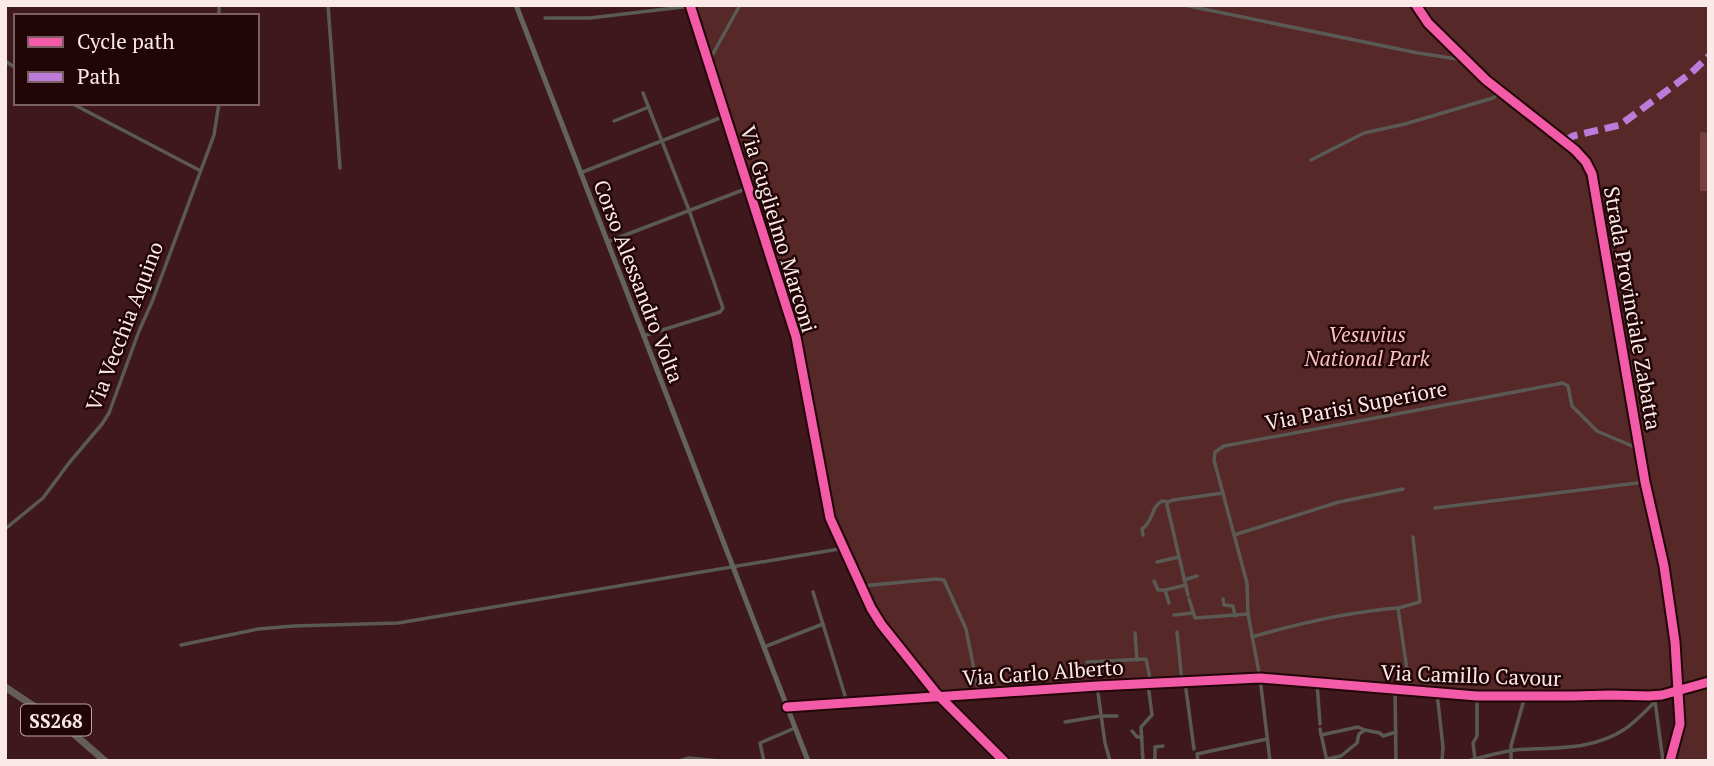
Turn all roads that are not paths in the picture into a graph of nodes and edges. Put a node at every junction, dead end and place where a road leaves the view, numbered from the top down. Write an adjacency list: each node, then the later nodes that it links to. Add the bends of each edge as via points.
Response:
1 (328, 5): 19 (street)
2 (516, 5): 21 (main road, Corso Alessandro Volta)
3 (740, 5): 9 (street)
4 (1184, 5): 8 (street, via 1418,53)
5 (1416, 5): 8 (street, Strada Provinciale Zabatta)
6 (691, 6): 7 (street, via 590,18); 9 (street, Via Guglielmo Marconi)
7 (545, 18)
8 (1462, 57): 10 (street, Strada Provinciale Zabatta)
9 (709, 61): 15 (street, Via Guglielmo Marconi)
10 (1502, 91): 18 (street, via 1493,98 1364,133); 26 (street, Strada Provinciale Zabatta, via 1575,150 1591,170)
11 (643, 93): 14 (street)
12 (75, 105): 20 (street)
13 (219, 105): 20 (street, Via Vecchia Aquino, via 214,135)
14 (649, 107): 16 (street); 17 (street)
15 (725, 117): 17 (street); 22 (street, Via Guglielmo Marconi)
16 (614, 121)
17 (662, 141): 21 (street); 23 (street)
18 (1311, 160)
19 (340, 168)
20 (200, 171): 32 (street, Via Vecchia Aquino, via 109,413 43,498)
21 (580, 173): 24 (main road, Corso Alessandro Volta)
22 (748, 188): 23 (street); 36 (street, Via Guglielmo Marconi, via 796,337 830,519)
23 (688, 211): 24 (street); 25 (street, via 723,308)
24 (607, 242): 25 (main road, Corso Alessandro Volta)
25 (643, 336): 39 (main road, Corso Alessandro Volta)
26 (1639, 449): 27 (street, Strada Provinciale Zabatta); 29 (street, Via Parisi Superiore, via 1597,431 1572,406 1568,386 1563,383 1224,446 1215,452 1214,460)
27 (1645, 482): 31 (street); 68 (street, Strada Provinciale Zabatta, via 1666,578)
28 (1403, 488): 34 (street, via 1339,502)
29 (1223, 493): 30 (street); 34 (street, Via Parisi Superiore)
30 (1168, 502): 33 (street, via 1156,506 1142,528); 37 (street)
31 (1435, 508)
32 (5, 529)
33 (1143, 535)
34 (1234, 535): 50 (street, Via Parisi Superiore, via 1247,583)
35 (1413, 537): 48 (street, via 1420,602)
36 (845, 548): 39 (street); 43 (street, Via Guglielmo Marconi)
37 (1179, 557): 38 (street); 42 (street)
38 (1157, 562)
39 (733, 568): 57 (street, via 398,623 258,629); 58 (main road, Corso Alessandro Volta)
40 (1197, 576): 42 (street)
41 (1154, 581): 44 (street, via 1158,590)
42 (1185, 582): 44 (street); 49 (street)
43 (861, 586): 72 (street, via 944,580 966,629); 74 (street, Via Guglielmo Marconi, via 881,624)
44 (1165, 590): 47 (street)
45 (813, 592): 53 (street)
46 (1223, 599): 52 (street, via 1224,605 1235,605)
47 (1169, 603)
48 (1398, 608): 56 (street); 70 (street, Via Camillo Cavour)
49 (1193, 613): 51 (street); 52 (street, via 1195,618)
50 (1248, 614): 52 (street); 56 (street, Via Parisi Superiore)
51 (1174, 615)
52 (1235, 615)
53 (823, 624): 58 (street); 78 (street)
54 (1177, 632): 63 (street)
55 (1135, 633): 59 (street, Via Carlo Alberto)
56 (1252, 636): 61 (street, Via Parisi Superiore)
57 (181, 645)
58 (764, 647): 79 (main road, Corso Alessandro Volta)
59 (1137, 660): 60 (street, Via Carlo Alberto); 64 (street, Via Carlo Alberto, via 1146,659)
60 (1087, 662)
61 (1261, 678): 63 (street, Via Carlo Alberto); 65 (street, Via Camillo Cavour); 89 (street, Via Parisi Superiore)
62 (1709, 681): 68 (street)
63 (1184, 682): 64 (street, Via Carlo Alberto); 91 (street)
64 (1149, 683): 66 (street, Via Carlo Alberto); 88 (street, via 1152,716 1142,725)
65 (1317, 683): 69 (street, Via Camillo Cavour); 84 (street)
66 (1097, 686): 72 (street, Via Carlo Alberto); 80 (street)
67 (5, 687): 96 (highway, SS268, via 67,728)
68 (1679, 689): 73 (street, Via Camillo Cavour); 113 (street, Strada Provinciale Zabatta, via 1680,724)
69 (1395, 690): 70 (street, Via Camillo Cavour); 87 (street)
70 (1408, 690): 71 (street, Via Camillo Cavour)
71 (1437, 692): 75 (street, Via Camillo Cavour); 109 (street)
72 (979, 694): 74 (street, Via Carlo Alberto)
73 (1662, 695): 76 (street, Via Camillo Cavour); 77 (street)
74 (940, 696): 78 (street, Via Carlo Alberto); 102 (street, Via Guglielmo Marconi)
75 (1477, 696): 76 (street, Via Camillo Cavour); 95 (street)
76 (1525, 696): 92 (street)
77 (1655, 701): 92 (street, via 1625,729 1591,744); 112 (street)
78 (847, 702): 79 (street, Via Carlo Alberto)
79 (787, 707): 83 (main road, Corso Alessandro Volta)
80 (1101, 716): 81 (street); 82 (street); 103 (street)
81 (1117, 716)
82 (1065, 722)
83 (795, 728): 100 (street, via 760,743); 101 (main road, Corso Alessandro Volta)
84 (1321, 729): 85 (street); 97 (street)
85 (1365, 730): 87 (street, via 1383,736); 97 (street, via 1341,756)
86 (1132, 731): 88 (street)
87 (1395, 732): 108 (street)
88 (1142, 737): 93 (street)
89 (1267, 738): 106 (street, via 1197,754); 107 (street, Via Parisi Superiore)
90 (1163, 746): 105 (street, via 1155,747)
91 (1194, 749)
92 (1512, 750): 95 (street); 111 (street)
93 (1142, 752): 94 (street); 104 (street)
94 (1137, 754)
95 (1475, 759): 110 (street)
96 (104, 760)
97 (1327, 760)
98 (679, 761): 99 (street)
99 (720, 761)
100 (764, 761)
101 (808, 761)
102 (1003, 761)
103 (1110, 761)
104 (1143, 761)
105 (1155, 761)
106 (1198, 761)
107 (1270, 761)
108 (1396, 761)
109 (1442, 761)
110 (1468, 761)
111 (1511, 761)
112 (1663, 761)
113 (1670, 761)

